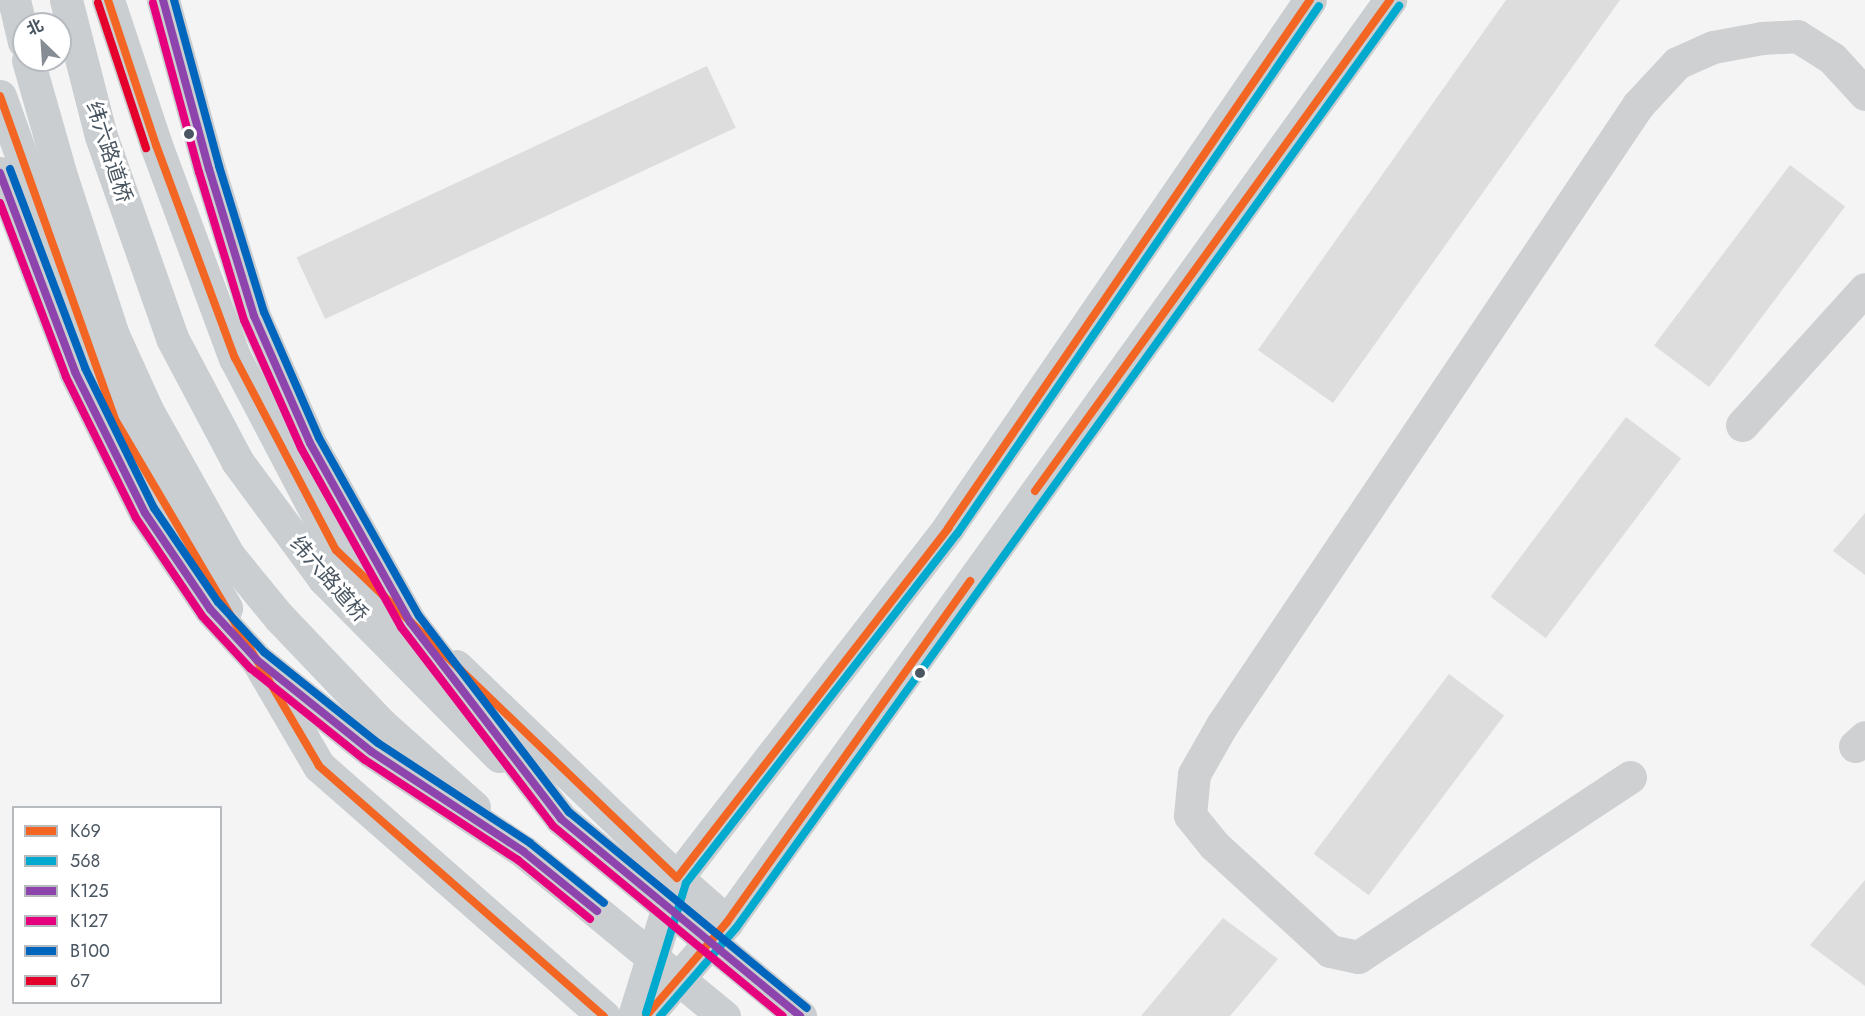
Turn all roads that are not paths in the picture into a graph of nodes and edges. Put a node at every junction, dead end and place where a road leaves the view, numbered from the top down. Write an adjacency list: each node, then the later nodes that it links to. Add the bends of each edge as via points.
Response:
1 (66, 0): 13 (main road, 纬六路道桥, bridge, via 101,136 172,338 237,461 324,579)
2 (108, 0): 15 (main road, via 156,145 235,358 336,550)
3 (163, 0): 13 (main road, bridge, via 254,316 310,442 410,622)
4 (1310, 0): 15 (main road, via 948,528)
5 (1390, 0): 16 (main road)
6 (31, 72): 14 (main road, bridge, via 113,335 147,410 229,556 279,617 380,723)
7 (1865, 94): 12 (street, via 1832,58 1797,36 1713,47 1677,63 1638,105 1222,725 1194,774 1190,815 1214,845 1330,951 1358,957)
8 (0, 96): 17 (main road, via 116,422 319,766)
9 (0, 173): 14 (main road, bridge, via 75,372 145,513 210,609 257,660 372,752)
10 (1865, 289): 11 (street)
11 (1742, 425)
12 (1630, 777)
13 (561, 819): 21 (main road, 纬六路道桥, bridge)
14 (524, 852): 20 (main road, bridge)
15 (677, 878): 16 (main road); 18 (main road)
16 (727, 922): 19 (main road)
17 (604, 1016)
18 (634, 1016)
19 (646, 1016)
20 (724, 1016)
21 (800, 1016)

